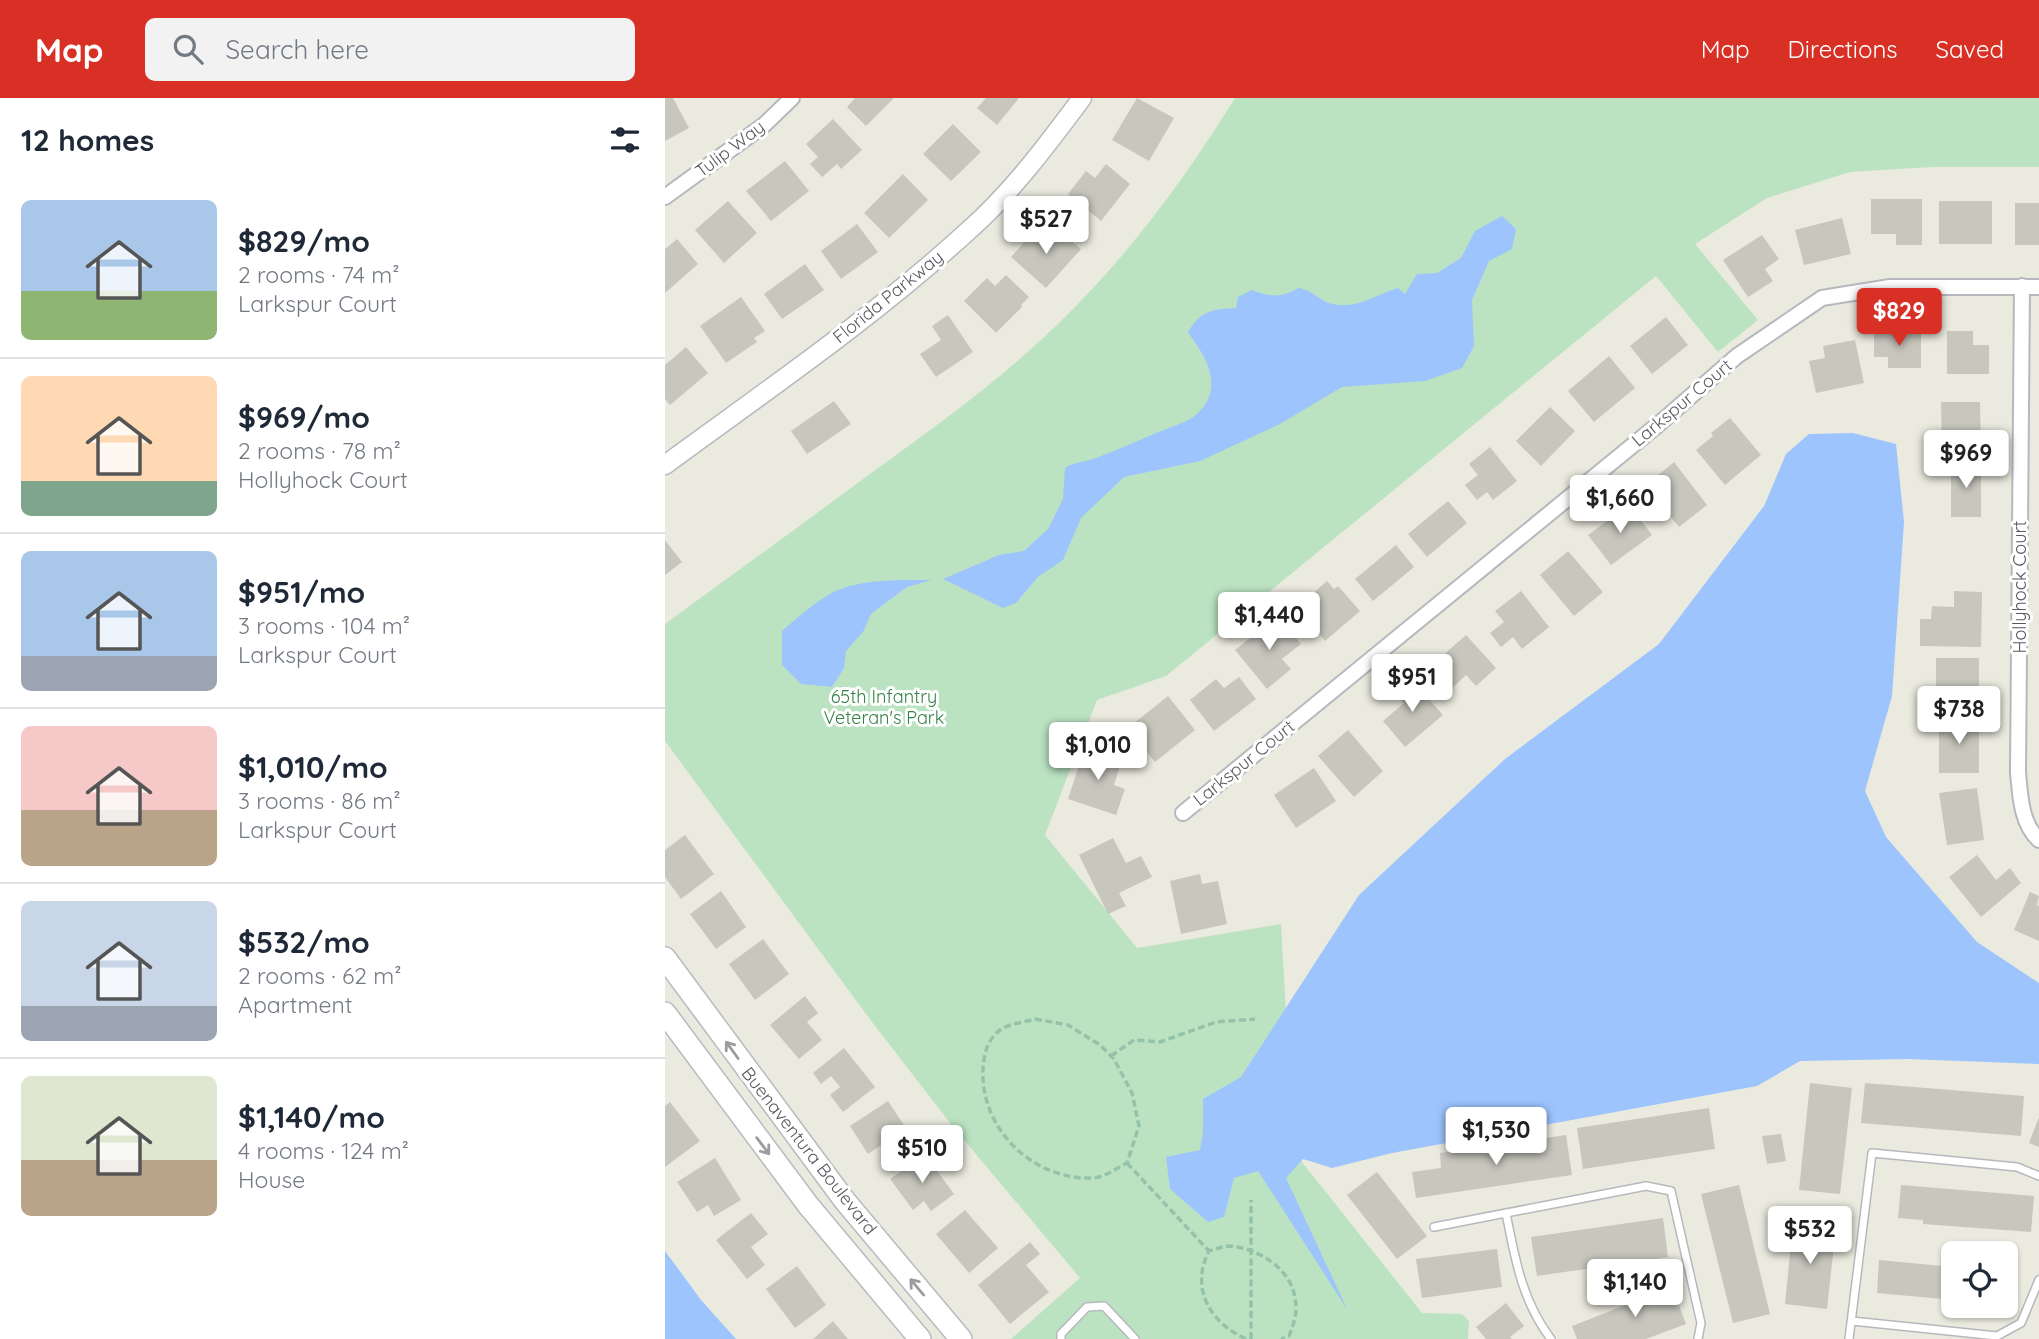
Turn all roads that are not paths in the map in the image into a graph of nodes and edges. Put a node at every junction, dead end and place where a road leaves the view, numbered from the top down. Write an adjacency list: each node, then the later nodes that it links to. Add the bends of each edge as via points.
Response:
1 (792, 98): 3 (street, Tulip Way, via 764,125)
2 (1082, 98): 6 (street, Florida Parkway, via 1030,168 969,230 866,317)
3 (665, 197)
4 (2022, 286): 5 (street, Larkspur Court); 7 (street, Larkspur Court, via 1890,287 1822,298 1737,356); 8 (street, Hollyhock Court, via 2018,772 2030,832)
5 (2039, 287)
6 (665, 465)
7 (1183, 813)
8 (2039, 840)
9 (665, 958): 17 (main road, Buenaventura Boulevard, one-way to 9, via 845,1201)
10 (665, 1013): 16 (main road, Buenaventura Boulevard, one-way to 16, via 808,1205)
11 (2039, 1175): 15 (lane, via 2017,1167 1872,1153)
12 (1506, 1213): 13 (lane); 20 (lane, via 1520,1280); 21 (lane, via 1646,1186 1671,1191 1701,1323)
13 (1434, 1227)
14 (2039, 1280): 15 (lane, via 2021,1323 1997,1336)
15 (1852, 1321): 22 (lane)
16 (920, 1339)
17 (961, 1339)
18 (1061, 1339): 19 (lane, via 1087,1307 1104,1306)
19 (1135, 1339)
20 (1551, 1339)
21 (1698, 1339)
22 (1849, 1339)

